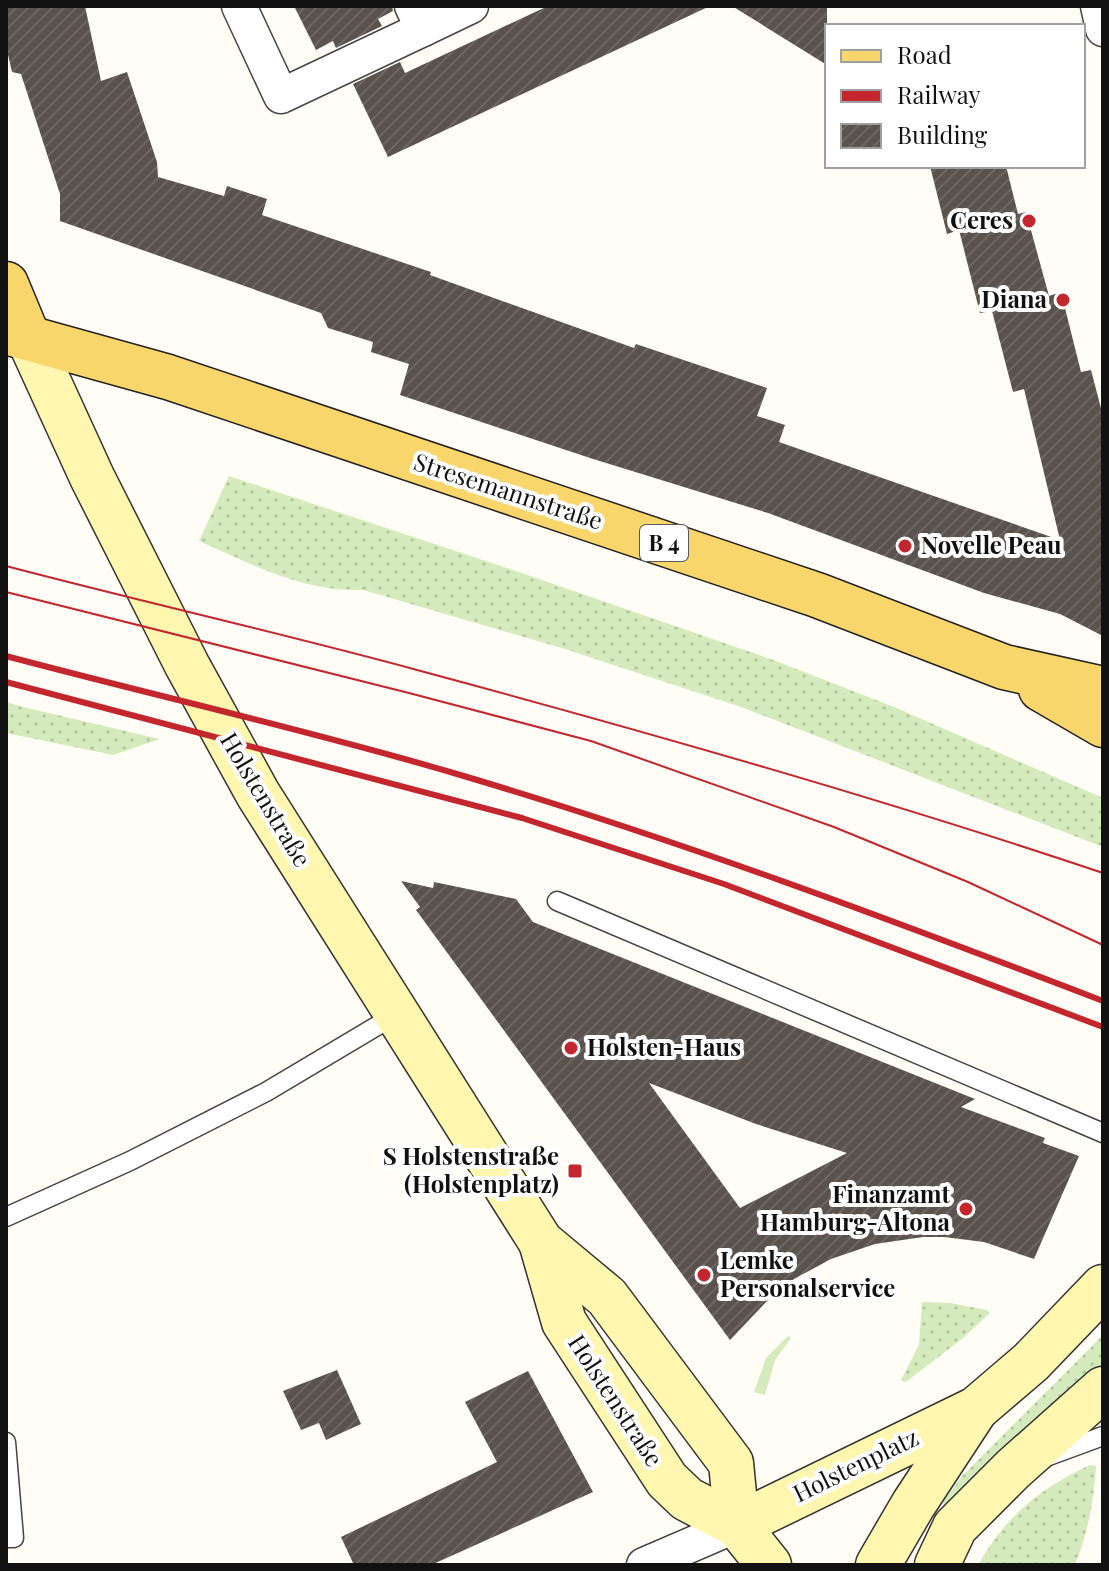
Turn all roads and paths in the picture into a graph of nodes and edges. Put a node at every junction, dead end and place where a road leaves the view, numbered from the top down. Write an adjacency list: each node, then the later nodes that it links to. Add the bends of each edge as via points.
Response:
1 (239, 6): 4 (street, via 281,96)
2 (471, 6): 4 (street)
3 (1098, 6): 5 (street)
4 (417, 18)
5 (1103, 29)
6 (6, 284): 7 (main road)
7 (17, 335): 8 (main road, Stresemannstraße / B 4, via 168,377 744,570); 12 (main road, Holstenstraße, via 258,794)
8 (1004, 667): 9 (main road, Stresemannstraße / B 4); 10 (main road, Stresemannstraße / B 4)
9 (1103, 689)
10 (1103, 725)
11 (557, 901): 13 (lane)
12 (397, 1014): 14 (lane, via 266,1092); 15 (main road, Holstenstraße)
13 (1103, 1133)
14 (6, 1217)
15 (541, 1242): 22 (main road, Holstenstraße, via 607,1297 731,1463); 22 (main road, Holstenstraße, via 564,1322 667,1480 687,1499)
16 (1103, 1287): 18 (main road, Holstenplatz, via 1031,1362)
17 (1103, 1389): 21 (main road)
18 (976, 1409): 22 (main road, Holstenplatz); 27 (main road, Holstenplatz)
19 (1103, 1436): 21 (lane)
20 (6, 1442): 23 (lane, via 14,1538)
21 (1013, 1469): 24 (main road, via 955,1527)
22 (737, 1525): 25 (street); 26 (main road, Holstenstraße)
23 (6, 1538)
24 (936, 1564)
25 (644, 1565)
26 (769, 1565)
27 (878, 1565)

